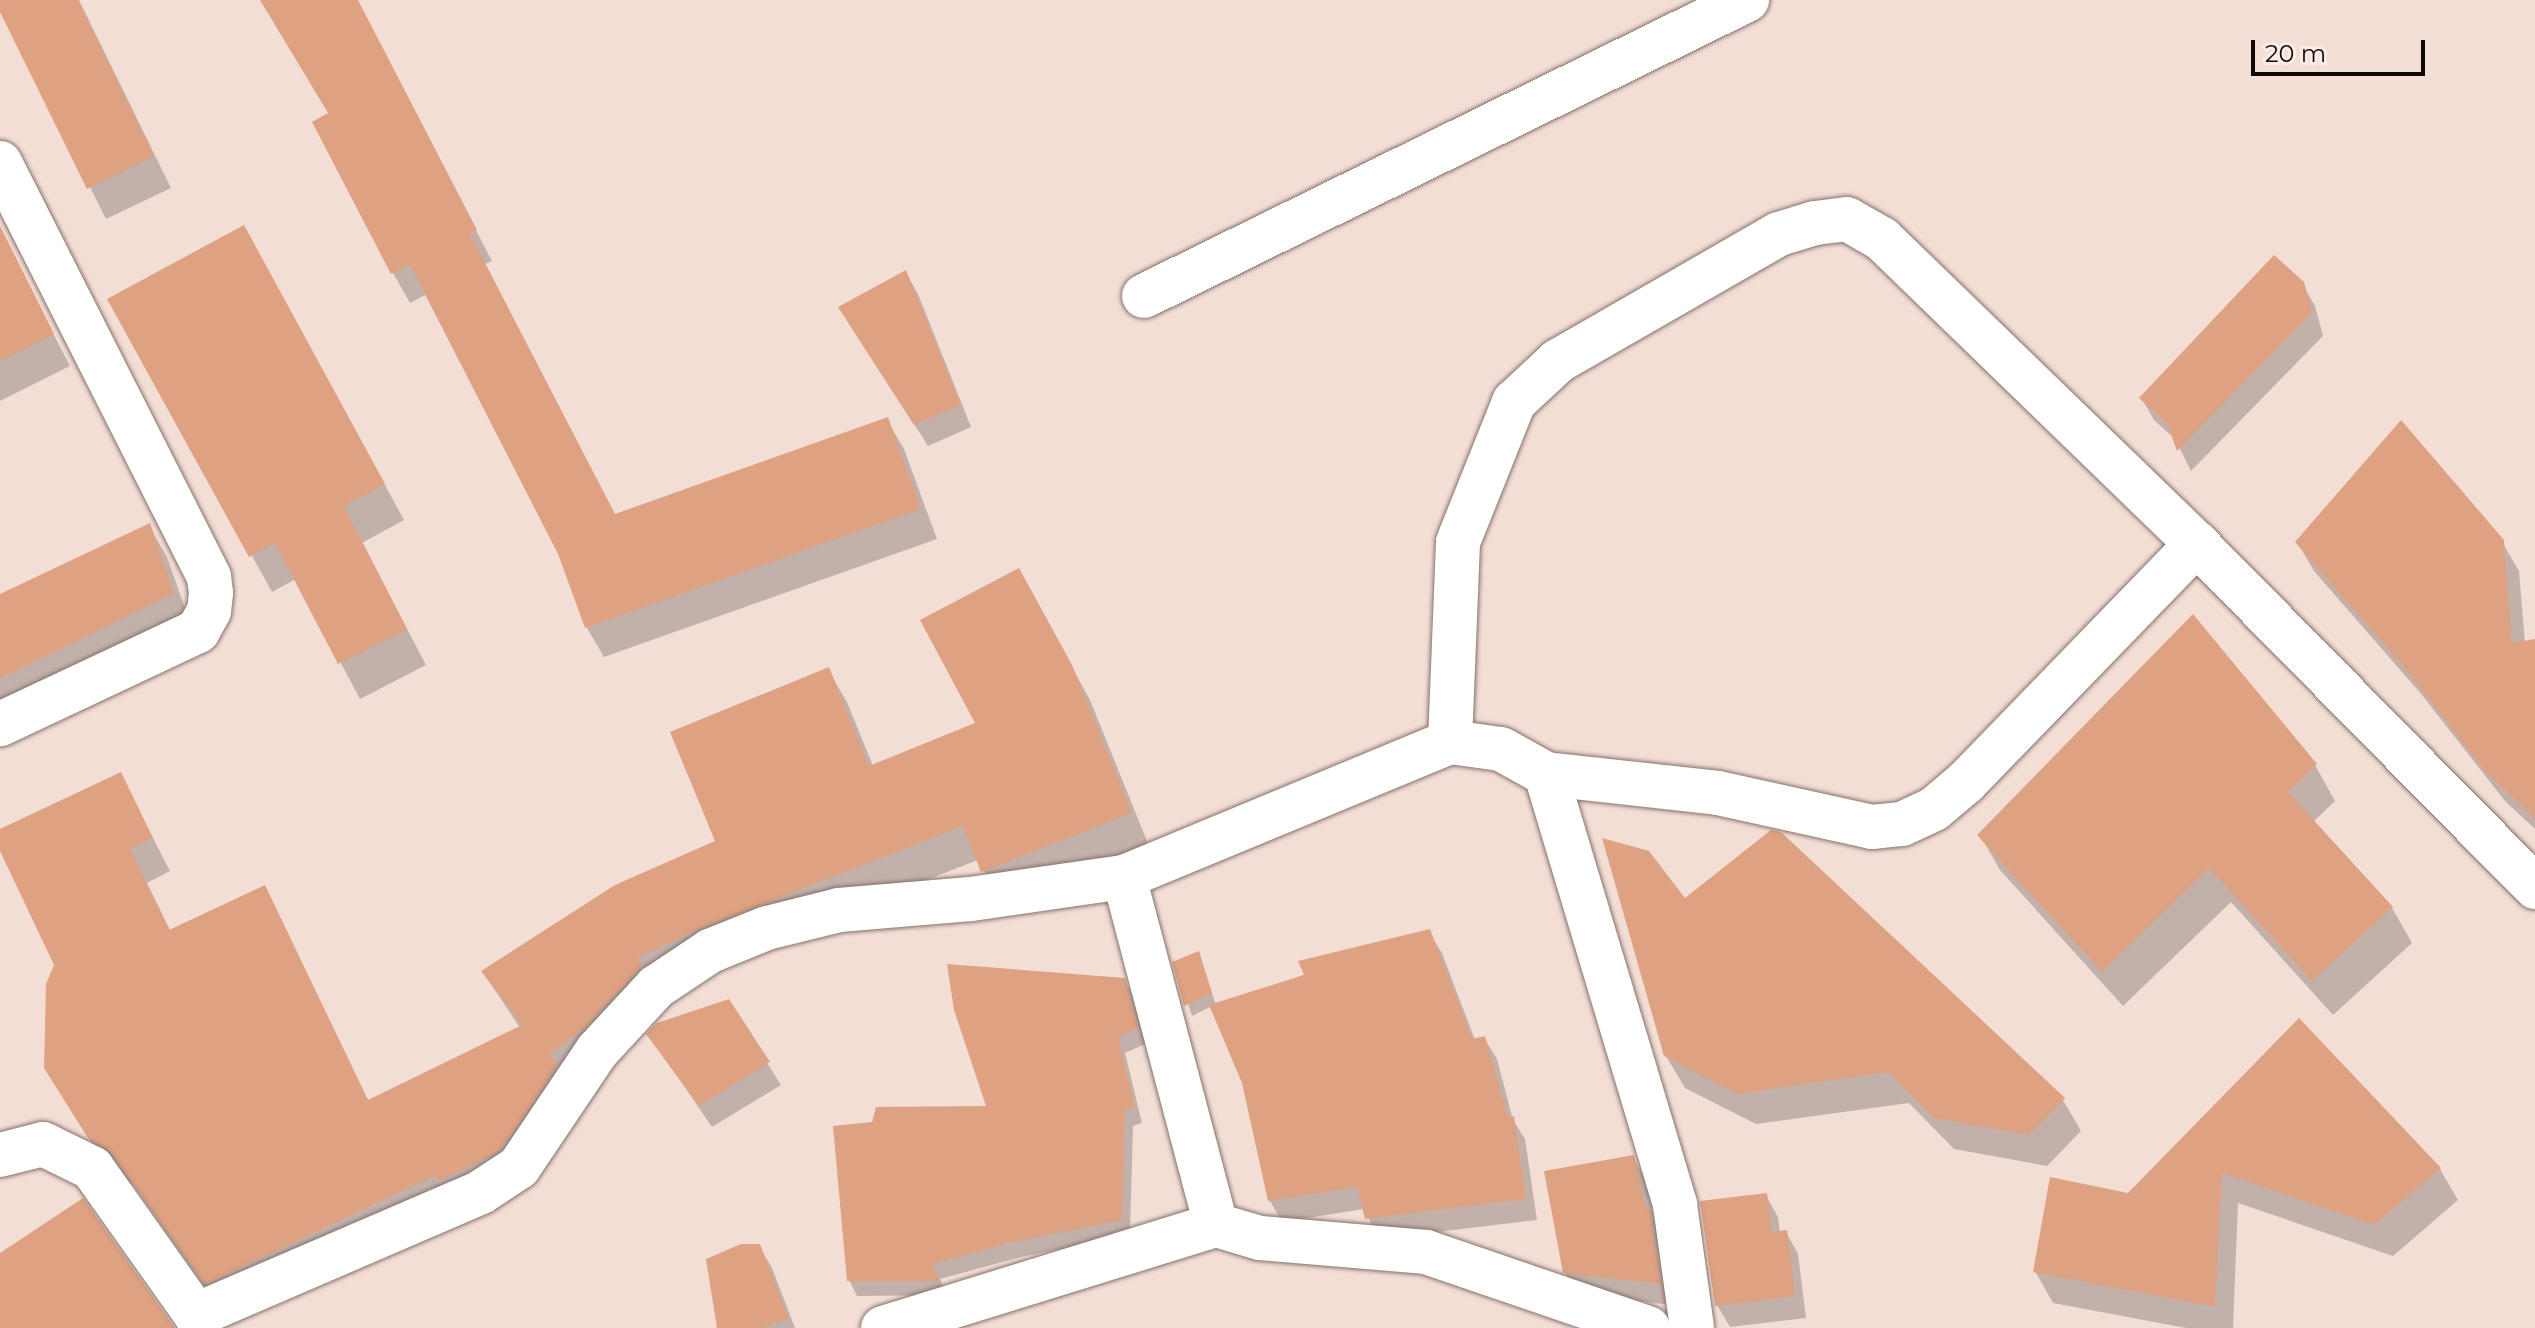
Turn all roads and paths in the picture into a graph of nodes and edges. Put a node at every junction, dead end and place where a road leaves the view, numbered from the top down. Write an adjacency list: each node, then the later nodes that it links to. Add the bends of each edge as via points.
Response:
1 (1720, 6): 3 (street)
2 (0, 163): 5 (street, via 209,577 211,593 198,631)
3 (1144, 296)
4 (2197, 544): 6 (street, via 1882,239 1847,219 1815,223 1779,234 1558,361 1514,402 1458,542); 7 (street, via 1966,782 1934,809 1902,824 1872,827 1718,793); 9 (street)
5 (0, 724)
6 (1450, 742): 7 (street, via 1501,749); 8 (street)
7 (1546, 774): 14 (street, via 1675,1205)
8 (1124, 877): 10 (street, via 971,899 839,910 767,928 710,951 656,987 597,1051 519,1167 481,1192 196,1315 92,1168 43,1144); 11 (street)
9 (2535, 887)
10 (0, 1155)
11 (1216, 1225): 12 (street); 13 (street, via 1260,1238 1426,1252)
12 (883, 1328)
13 (1648, 1328)
14 (1692, 1328)

